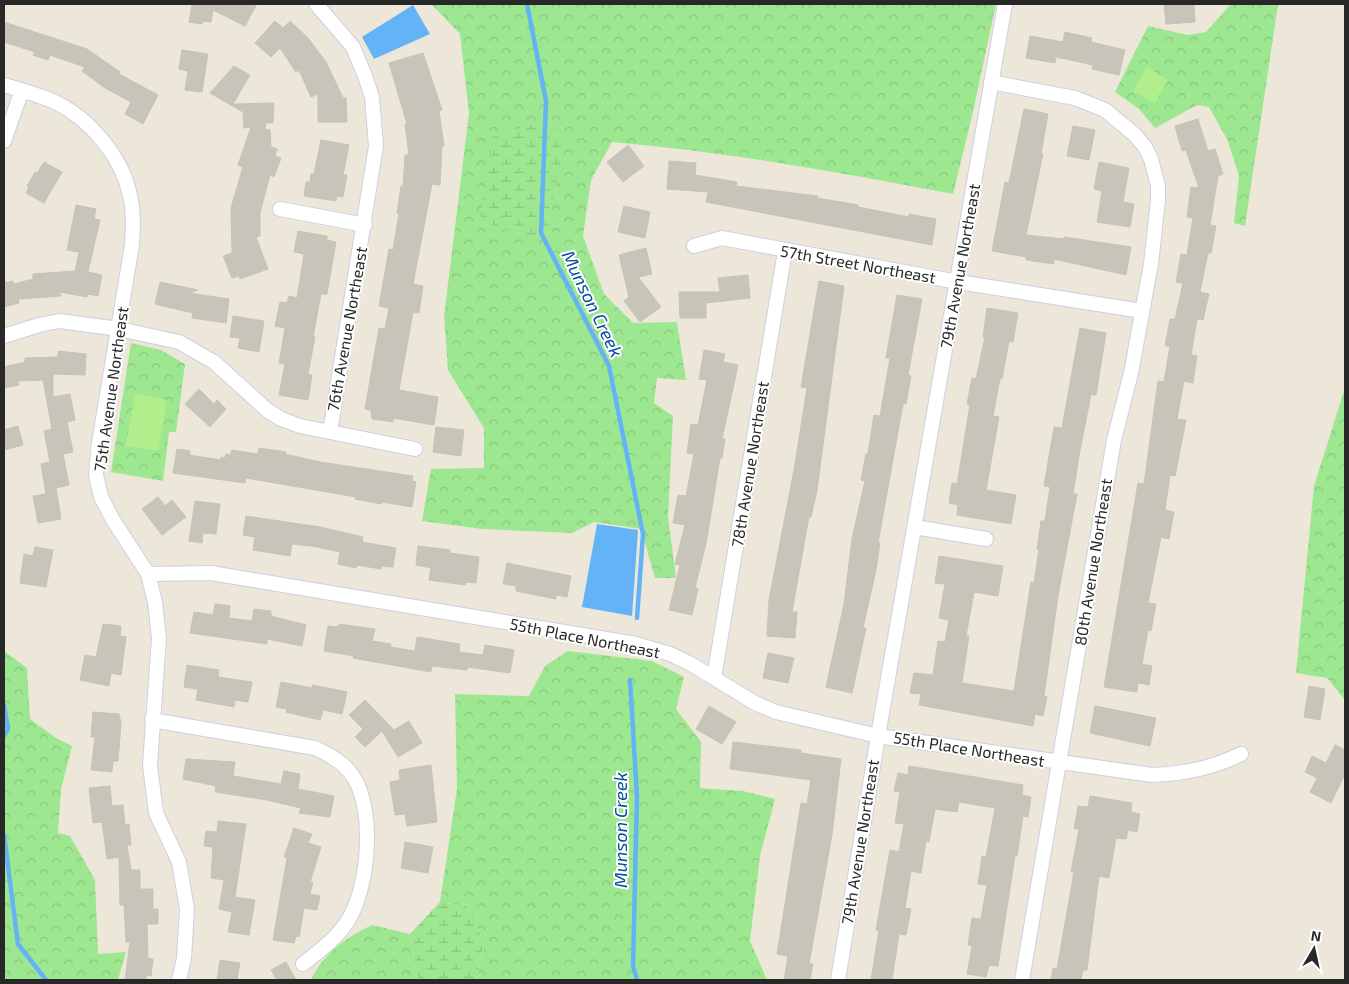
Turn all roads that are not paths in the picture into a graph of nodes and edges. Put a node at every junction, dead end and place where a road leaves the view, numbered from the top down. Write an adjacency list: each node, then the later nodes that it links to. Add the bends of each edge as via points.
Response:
1 (316, 4): 8 (street, 76th Avenue Northeast, via 353,46 367,83 375,118 375,167)
2 (1005, 4): 3 (street, 79th Avenue Northeast)
3 (991, 82): 11 (street, 79th Avenue Northeast); 12 (street, 80th Avenue Northeast, via 1090,102 1125,124 1145,147 1155,172 1158,200)
4 (4, 85): 5 (street)
5 (22, 90): 6 (street); 13 (street, 75th Avenue Northeast, via 55,102 83,120 121,169 130,194 134,220)
6 (4, 142)
7 (280, 209): 8 (street, 76th Avenue Northeast)
8 (365, 225): 15 (street, 76th Avenue Northeast)
9 (694, 246): 10 (street, 57th Street Northeast, via 722,238)
10 (785, 251): 11 (street, 57th Street Northeast); 20 (street, 78th Avenue Northeast)
11 (958, 282): 12 (street, 57th Street Northeast); 17 (street, 79th Avenue Northeast)
12 (1142, 312): 24 (street, 80th Avenue Northeast, via 1114,440)
13 (119, 329): 14 (street, via 59,321); 15 (street, via 179,342 195,349 267,410 300,426); 19 (street, 75th Avenue Northeast, via 96,475 101,497 113,520)
14 (4, 336)
15 (330, 432): 16 (street)
16 (415, 449)
17 (915, 527): 18 (street); 22 (street, 79th Avenue Northeast)
18 (986, 539)
19 (148, 574): 20 (street, 55th Place Northeast, via 212,573 636,644 670,654); 21 (street, 75th Avenue Northeast, via 159,638)
20 (714, 678): 22 (street, 55th Place Northeast, via 776,712)
21 (152, 720): 25 (street, via 315,748 338,759 354,777 364,799 367,829 365,869 359,893 348,921 329,944); 26 (street, 75th Avenue Northeast, via 150,765 156,812 179,862 187,909 184,958)
22 (878, 736): 24 (street, 55th Place Northeast); 27 (street, 79th Avenue Northeast)
23 (1242, 754): 24 (street, 55th Place Northeast, via 1208,768 1166,774 1135,774)
24 (1060, 763): 28 (street, 80th Avenue Northeast)
25 (303, 964)
26 (179, 980)
27 (838, 980)
28 (1022, 980)

